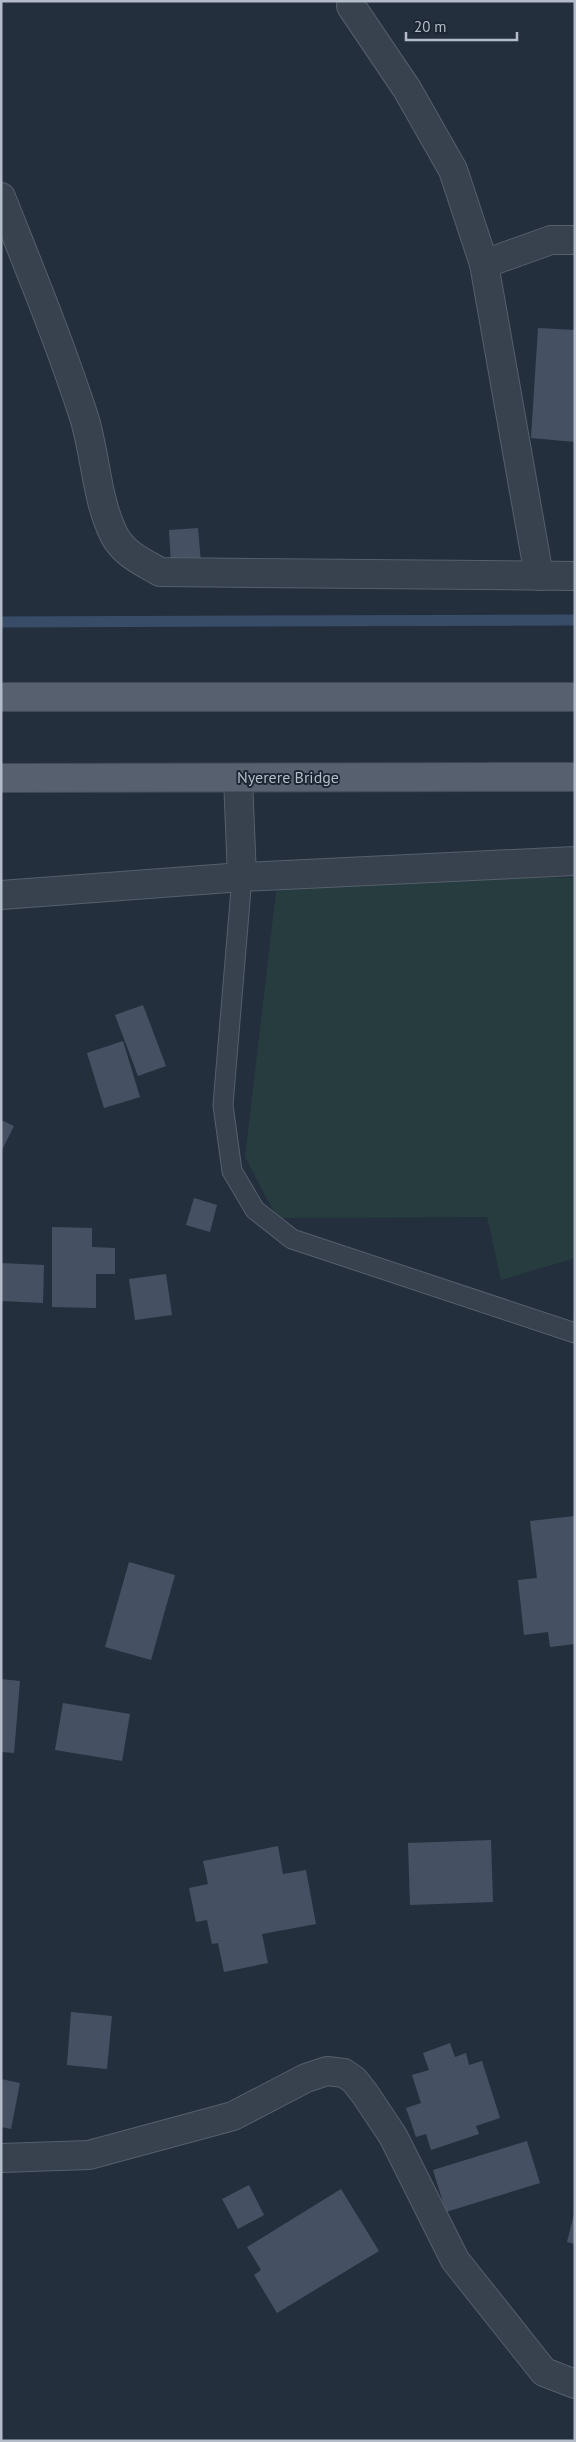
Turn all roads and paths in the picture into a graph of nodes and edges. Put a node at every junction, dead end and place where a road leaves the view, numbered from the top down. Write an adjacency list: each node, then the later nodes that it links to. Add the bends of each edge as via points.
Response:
1 (352, 6): 4 (street, via 407,89 453,170)
2 (1, 197): 5 (street, via 84,419 105,512 115,536 131,556 160,572)
3 (575, 240): 4 (street, via 551,240)
4 (484, 264): 5 (street)
5 (539, 576): 6 (street)
6 (575, 576)
7 (1, 697): 8 (main road)
8 (575, 697)
9 (575, 777): 11 (main road, Nyerere Bridge)
10 (1, 778): 11 (main road, Nyerere Bridge)
11 (238, 778): 13 (street)
12 (575, 861): 13 (street)
13 (242, 877): 14 (street); 15 (lane, via 223,1104 232,1171 255,1210 292,1239)
14 (1, 895)
15 (575, 1333)
16 (1, 2158): 17 (street, via 89,2155 233,2116 306,2078 327,2071 344,2073 365,2094 392,2136 455,2260 544,2372)
17 (575, 2384)

